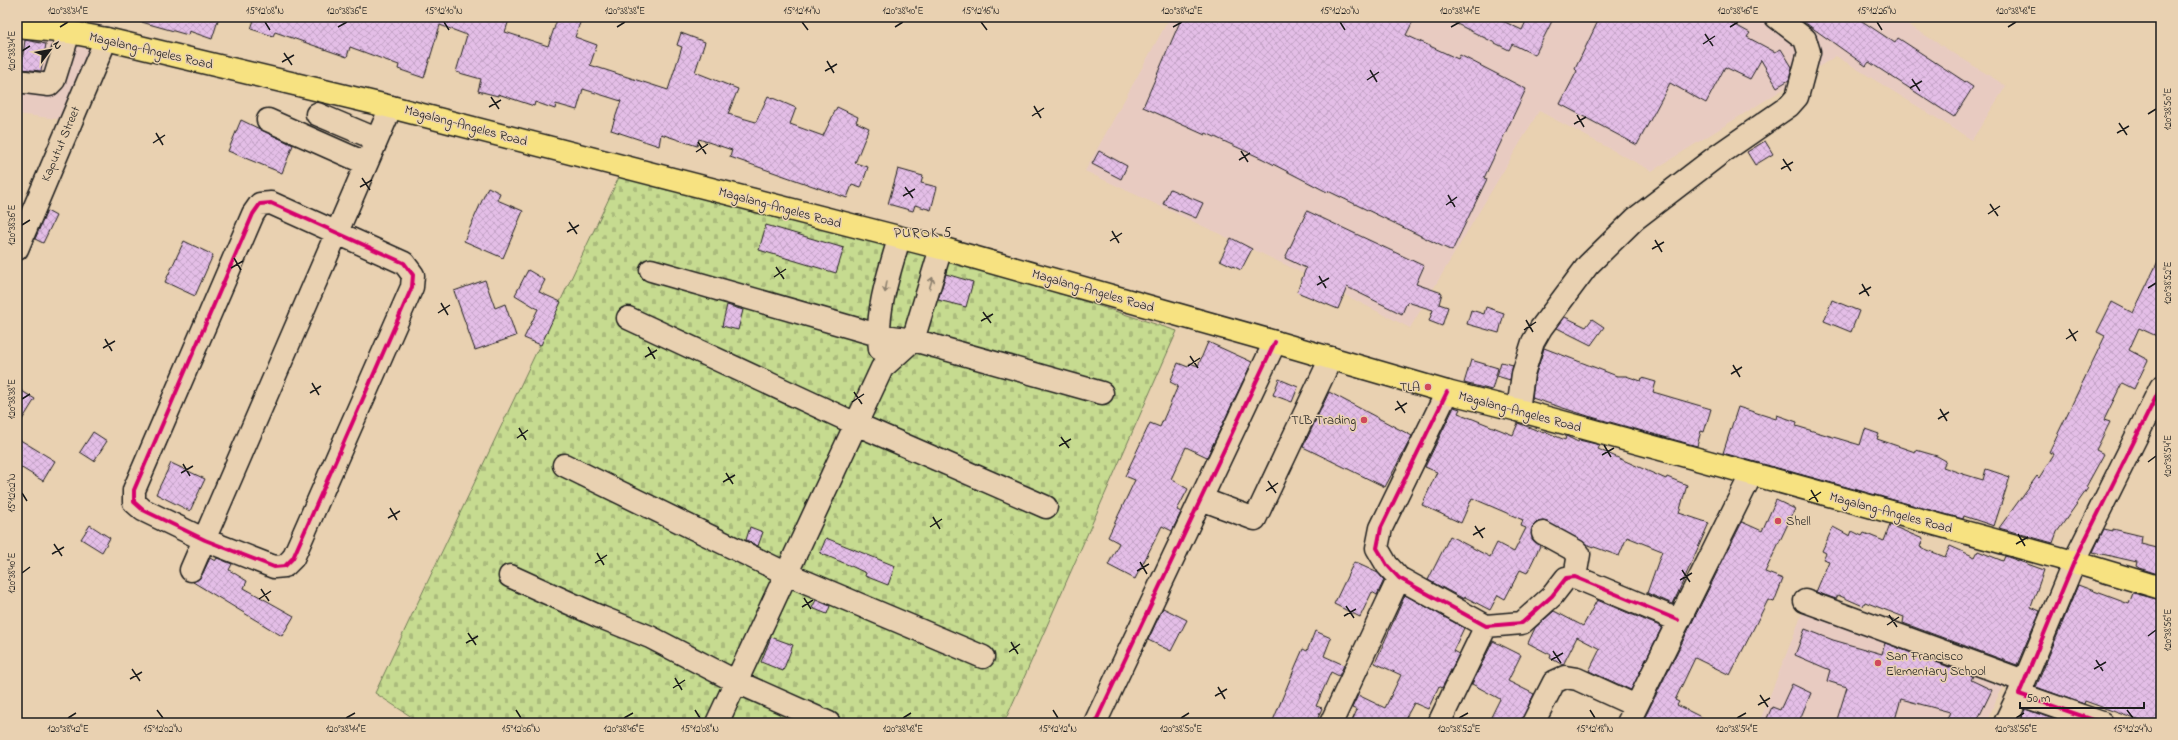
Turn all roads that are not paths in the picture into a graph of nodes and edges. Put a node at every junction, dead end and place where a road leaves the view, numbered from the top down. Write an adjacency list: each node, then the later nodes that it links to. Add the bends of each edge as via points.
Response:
1 (1776, 17): 25 (street, via 1805,38 1809,52 1797,97 1789,106 1717,156 1635,219 1588,266 1533,342 1523,374)
2 (17, 27): 3 (main road, Magalang-Angeles Road)
3 (69, 32): 4 (main road, Magalang-Angeles Road); 5 (street, via 54,80 49,85)
4 (106, 39): 6 (main road, Magalang-Angeles Road); 12 (street, Kaputut Street)
5 (17, 81)
6 (391, 106): 9 (street); 13 (main road, Magalang-Angeles Road)
7 (317, 114): 9 (street)
8 (268, 120): 10 (street)
9 (376, 139): 10 (street)
10 (365, 163): 11 (street)
11 (336, 233): 32 (street); 32 (street, via 271,203 260,204 250,221 134,490 134,502 143,510); 32 (street, via 404,263 413,275 412,287 293,558 285,566 274,567)
12 (19, 239)
13 (899, 239): 14 (main road, Magalang-Angeles Road); 17 (street, one-way to 17, via 887,281)
14 (941, 248): 18 (street, one-way to 14); 19 (main road, Magalang-Angeles Road)
15 (651, 270): 17 (street)
16 (628, 318): 26 (street)
17 (878, 335): 18 (street); 21 (street)
18 (913, 340): 21 (street); 24 (street)
19 (1275, 342): 20 (main road, Magalang-Angeles Road); 29 (street)
20 (1331, 358): 23 (main road, Magalang-Angeles Road); 29 (street, via 1255,519)
21 (882, 368): 26 (street)
22 (2161, 387): 33 (street)
23 (1447, 392): 25 (main road, Magalang-Angeles Road); 38 (street, via 1381,528 1377,548 1387,565)
24 (1102, 393)
25 (1518, 410): 28 (main road, Magalang-Angeles Road)
26 (856, 424): 30 (street); 35 (street)
27 (564, 465): 35 (street)
28 (1751, 475): 33 (main road, Magalang-Angeles Road); 41 (street)
29 (1202, 499): 49 (street)
30 (1046, 507)
31 (1543, 533): 37 (street, via 1579,554)
32 (205, 540): 34 (street)
33 (2074, 562): 39 (main road, Magalang-Angeles Road); 45 (street)
34 (191, 570)
35 (787, 574): 43 (street); 44 (street)
36 (510, 576): 44 (street, via 650,637)
37 (1575, 577): 41 (street); 42 (street, via 1566,578 1552,596 1522,623)
38 (1400, 578): 42 (street); 50 (street)
39 (2161, 588)
40 (1805, 601): 45 (street)
41 (1678, 620): 46 (street)
42 (1486, 626): 51 (street)
43 (983, 657)
44 (737, 682): 47 (street); 48 (street)
45 (2022, 687): 53 (street); 54 (street)
46 (1632, 715): 52 (street, via 1576,678 1565,677 1554,682)
47 (716, 723)
48 (829, 723)
49 (1095, 723)
50 (1331, 723)
51 (1439, 723)
52 (1533, 723)
53 (2005, 723)
54 (2102, 723)

